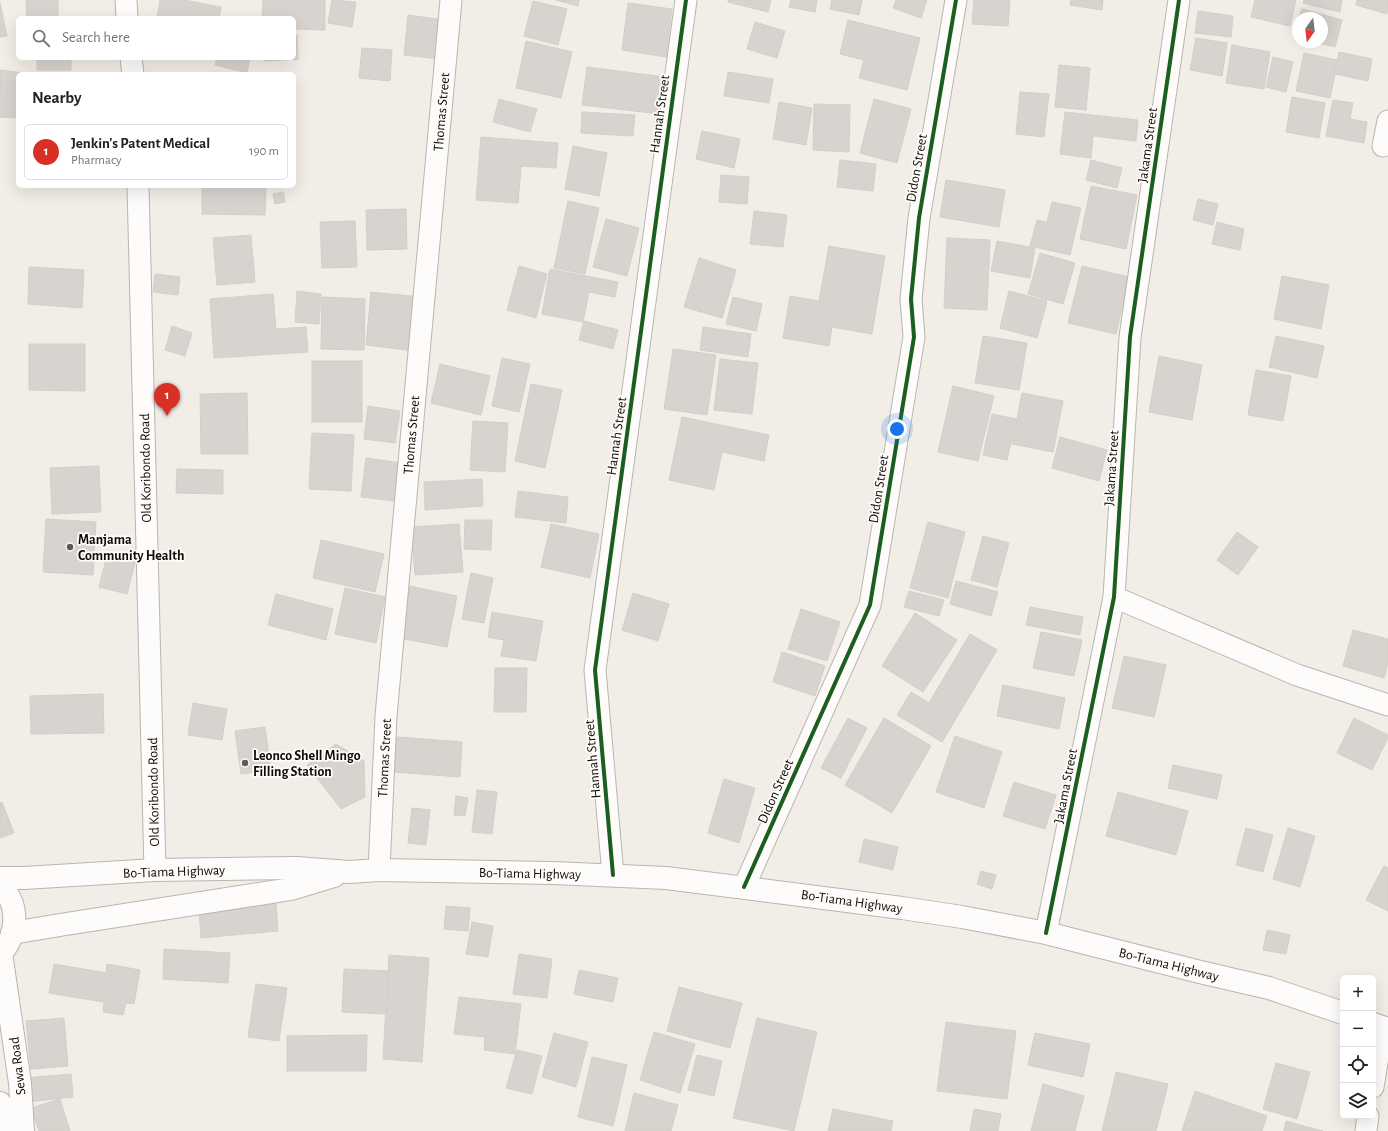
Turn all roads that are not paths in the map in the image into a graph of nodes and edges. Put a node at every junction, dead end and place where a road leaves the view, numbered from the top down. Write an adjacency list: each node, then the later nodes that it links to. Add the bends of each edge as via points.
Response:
1 (126, 0): 6 (street)
2 (451, 0): 15 (street, Thomas Street, via 386,716)
3 (686, 0): 17 (street, Hannah Street, via 595,670)
4 (956, 0): 20 (street, Didon Street, via 919,218 911,299 914,337 870,605)
5 (1179, 0): 12 (street, Jakama Street, via 1130,337)
6 (127, 16)
7 (131, 60): 8 (street)
8 (133, 72)
9 (1388, 121): 10 (street)
10 (1383, 146)
11 (138, 188): 14 (street, Old Koribondo Road)
12 (1114, 597): 13 (street, via 1297,675); 21 (street, Jakama Street)
13 (1388, 705)
14 (155, 870): 16 (main road, Bo-Tiama Highway, via 297,868); 18 (main road, Bo-Tiama Highway)
15 (379, 870): 16 (main road, Bo-Tiama Highway); 17 (main road, Bo-Tiama Highway)
16 (349, 872): 22 (main road, Bo-Tiama Highway, via 291,889)
17 (613, 875): 20 (main road, Bo-Tiama Highway)
18 (0, 878)
19 (0, 886): 22 (main road, via 5,890 13,906 15,920)
20 (744, 887): 21 (main road, Bo-Tiama Highway, via 910,909)
21 (1046, 933): 24 (main road, Bo-Tiama Highway, via 1269,988)
22 (12, 934): 23 (main road)
23 (1, 954): 30 (main road, Sewa Road, via 20,1083)
24 (1340, 1012)
25 (1381, 1026): 26 (street)
26 (1374, 1083)
27 (0, 1103): 29 (main road, Sewa Road)
28 (1368, 1119): 31 (street)
29 (12, 1131)
30 (23, 1131)
31 (1366, 1131)

